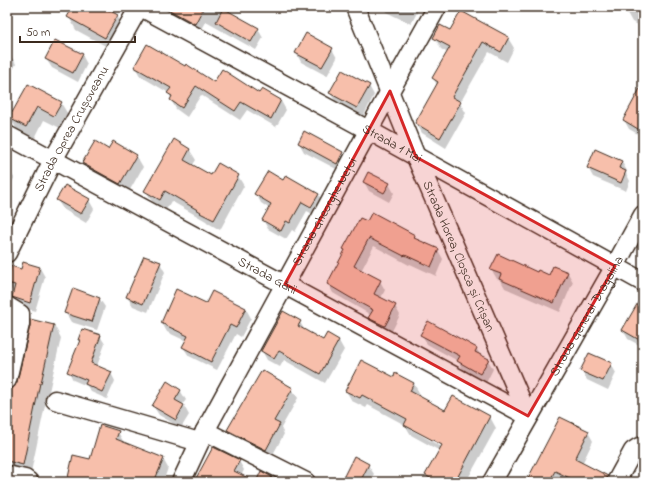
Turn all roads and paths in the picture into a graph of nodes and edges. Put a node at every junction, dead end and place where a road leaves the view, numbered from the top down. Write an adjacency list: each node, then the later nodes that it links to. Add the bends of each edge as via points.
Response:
1 (140, 7): 5 (street, Strada 1 Mai); 8 (street, Strada Oprea Crușoveanu)
2 (355, 7): 4 (street, Strada Horea, Cloșca și Crișan)
3 (437, 7): 4 (street, Strada Gheorghe Nețoi)
4 (390, 91): 5 (street, Strada Gheorghe Nețoi); 7 (street, Strada Horea, Cloșca și Crișan)
5 (368, 130): 7 (street, Strada 1 Mai); 13 (street, Strada Gheorghe Nețoi)
6 (7, 134): 8 (street, Strada Gării)
7 (416, 157): 11 (street, Strada 1 Mai); 17 (street, Strada Horea, Cloșca și Crișan)
8 (53, 160): 10 (street, Strada Oprea Crușoveanu); 13 (street, Strada Gării)
9 (643, 215): 11 (street, Strada General Dragalina)
10 (7, 253)
11 (615, 266): 12 (street, Strada 1 Mai); 17 (street, Strada General Dragalina)
12 (643, 282)
13 (285, 284): 17 (street, Strada Gării); 18 (street, Strada Gheorghe Nețoi)
14 (7, 306): 15 (street, via 20,314)
15 (7, 380)
16 (55, 400): 18 (street)
17 (528, 416): 24 (street)
18 (202, 437): 22 (street, Strada Gheorghe Nețoi); 23 (street)
19 (643, 447): 25 (street, via 633,451)
20 (7, 475): 21 (street)
21 (29, 482)
22 (181, 482)
23 (306, 482)
24 (492, 482)
25 (616, 482)

